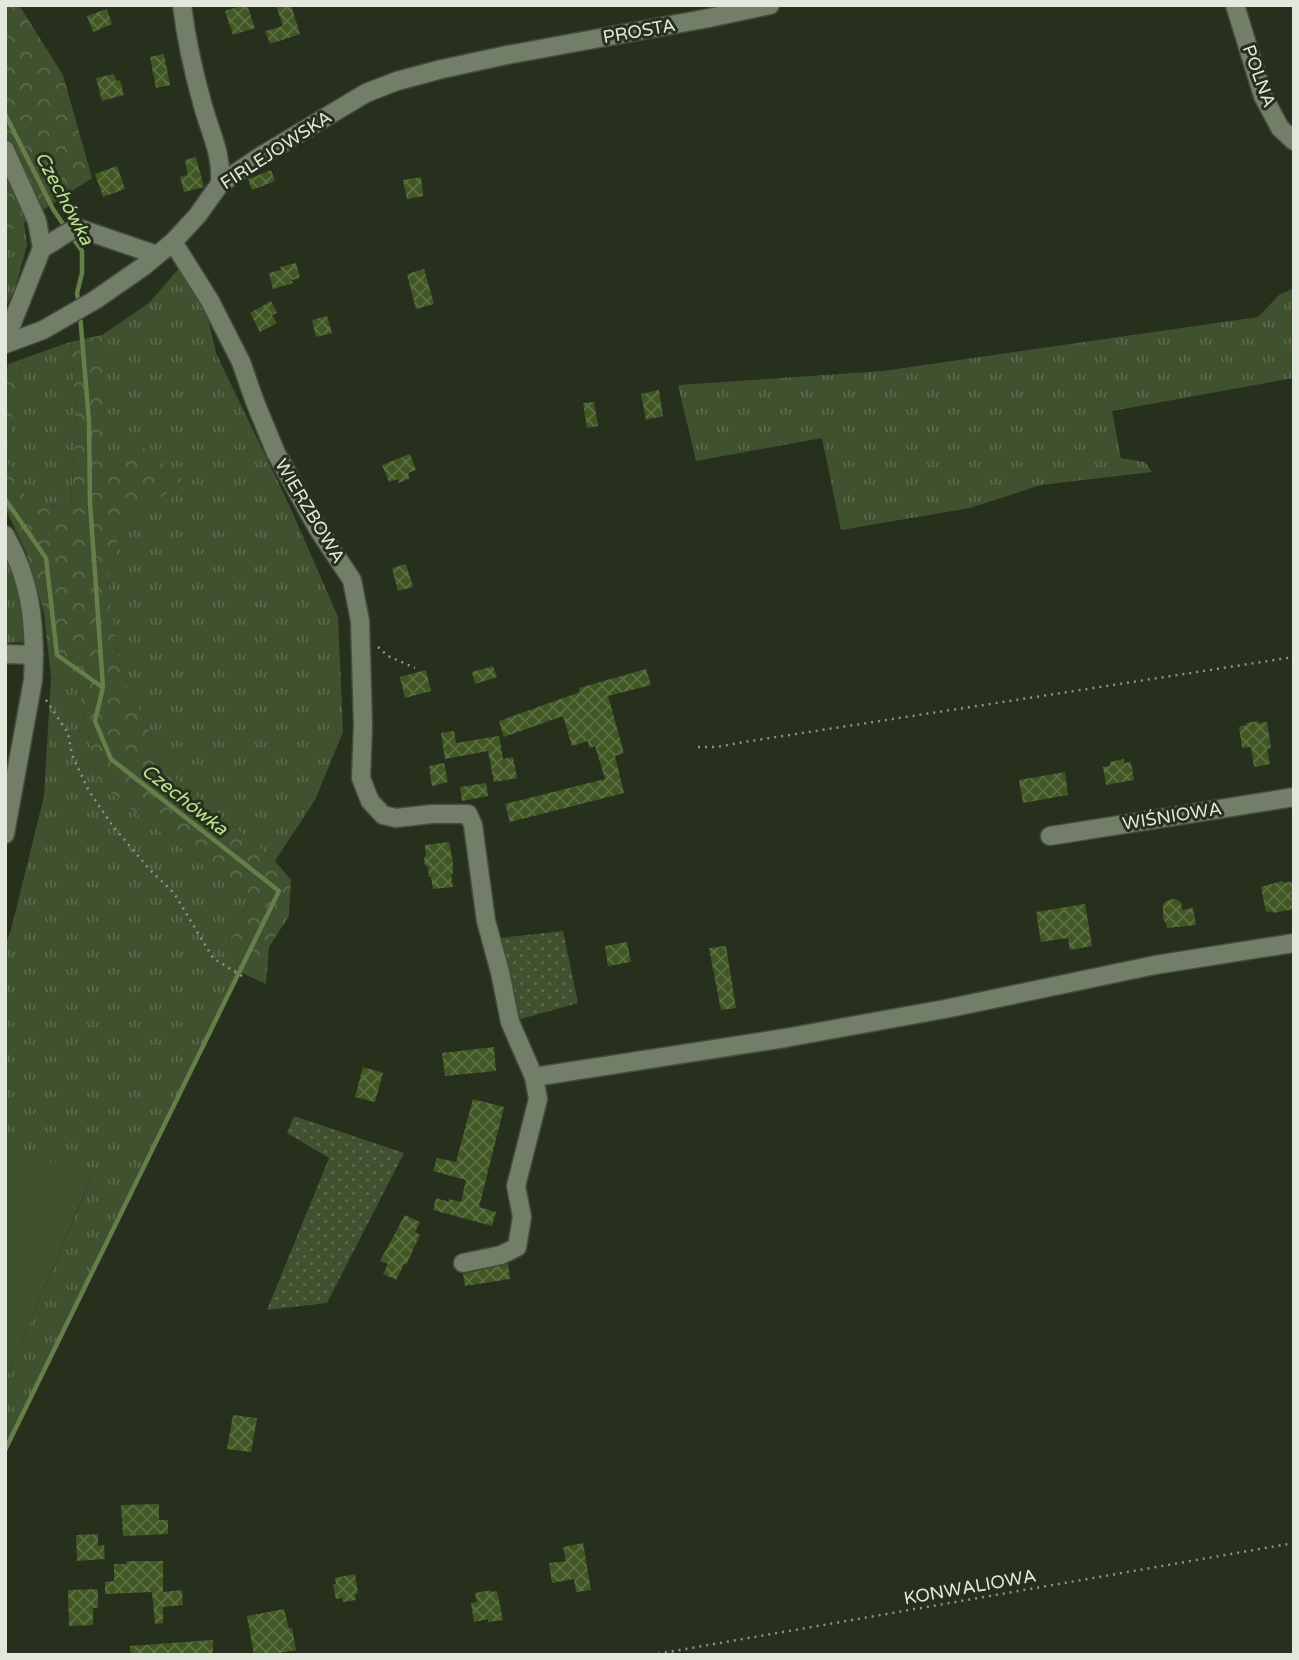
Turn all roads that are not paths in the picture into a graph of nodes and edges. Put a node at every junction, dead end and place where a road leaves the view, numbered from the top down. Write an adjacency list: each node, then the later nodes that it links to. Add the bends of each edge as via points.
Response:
1 (183, 5): 7 (street, via 198,86 219,153)
2 (770, 5): 4 (street, PROSTA)
3 (1235, 5): 5 (street, POLNA, via 1263,96 1280,128)
4 (507, 55): 7 (street, FIRLEJOWSKA, via 408,78 366,93)
5 (1294, 141)
6 (5, 150): 9 (street, via 37,221)
7 (220, 184): 8 (street, FIRLEJOWSKA)
8 (173, 242): 10 (street, FIRLEJOWSKA); 19 (street, WIERZBOWA, via 241,362 276,453 352,580 360,621 361,778 370,801 383,815 468,814 473,825 486,921 510,1022)
9 (42, 248): 10 (street, via 78,228); 11 (street)
10 (157, 254): 11 (street, FIRLEJOWSKA, via 68,317)
11 (5, 342)
12 (5, 535): 14 (street, via 30,598)
13 (5, 654): 14 (street)
14 (34, 655): 16 (street)
15 (1294, 797): 17 (street, WIŚNIOWA)
16 (5, 834)
17 (1050, 836)
18 (1294, 943): 19 (street, via 1155,965 785,1038)
19 (534, 1077): 20 (street, via 538,1099 516,1186 522,1217 517,1247)
20 (463, 1263)

